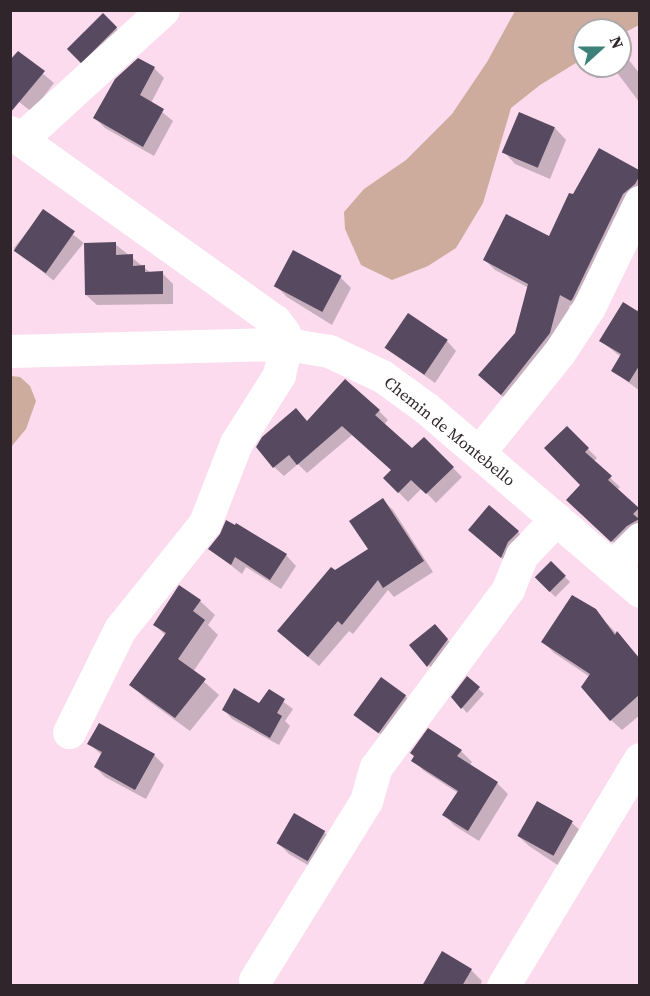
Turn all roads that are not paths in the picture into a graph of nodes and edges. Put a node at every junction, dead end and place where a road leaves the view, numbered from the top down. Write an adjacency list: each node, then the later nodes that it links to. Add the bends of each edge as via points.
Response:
1 (163, 10): 2 (street)
2 (16, 135): 5 (street, via 275,321)
3 (639, 202): 7 (street, via 589,307)
4 (639, 229): 7 (street, via 599,311 566,366)
5 (286, 344): 6 (street, Chemin de Montebello); 7 (street, Chemin de Montebello, via 329,351 382,376); 12 (street, via 279,375 236,443 205,523 120,628)
6 (10, 351)
7 (485, 456): 8 (street, Chemin de Montebello)
8 (556, 519): 10 (street, Chemin de Montebello); 14 (street, via 522,555 508,589 376,766 366,801)
9 (639, 539): 10 (street)
10 (612, 567): 11 (street, Chemin de Montebello)
11 (639, 591)
12 (69, 732)
13 (639, 759): 15 (street)
14 (255, 980)
15 (503, 986)

